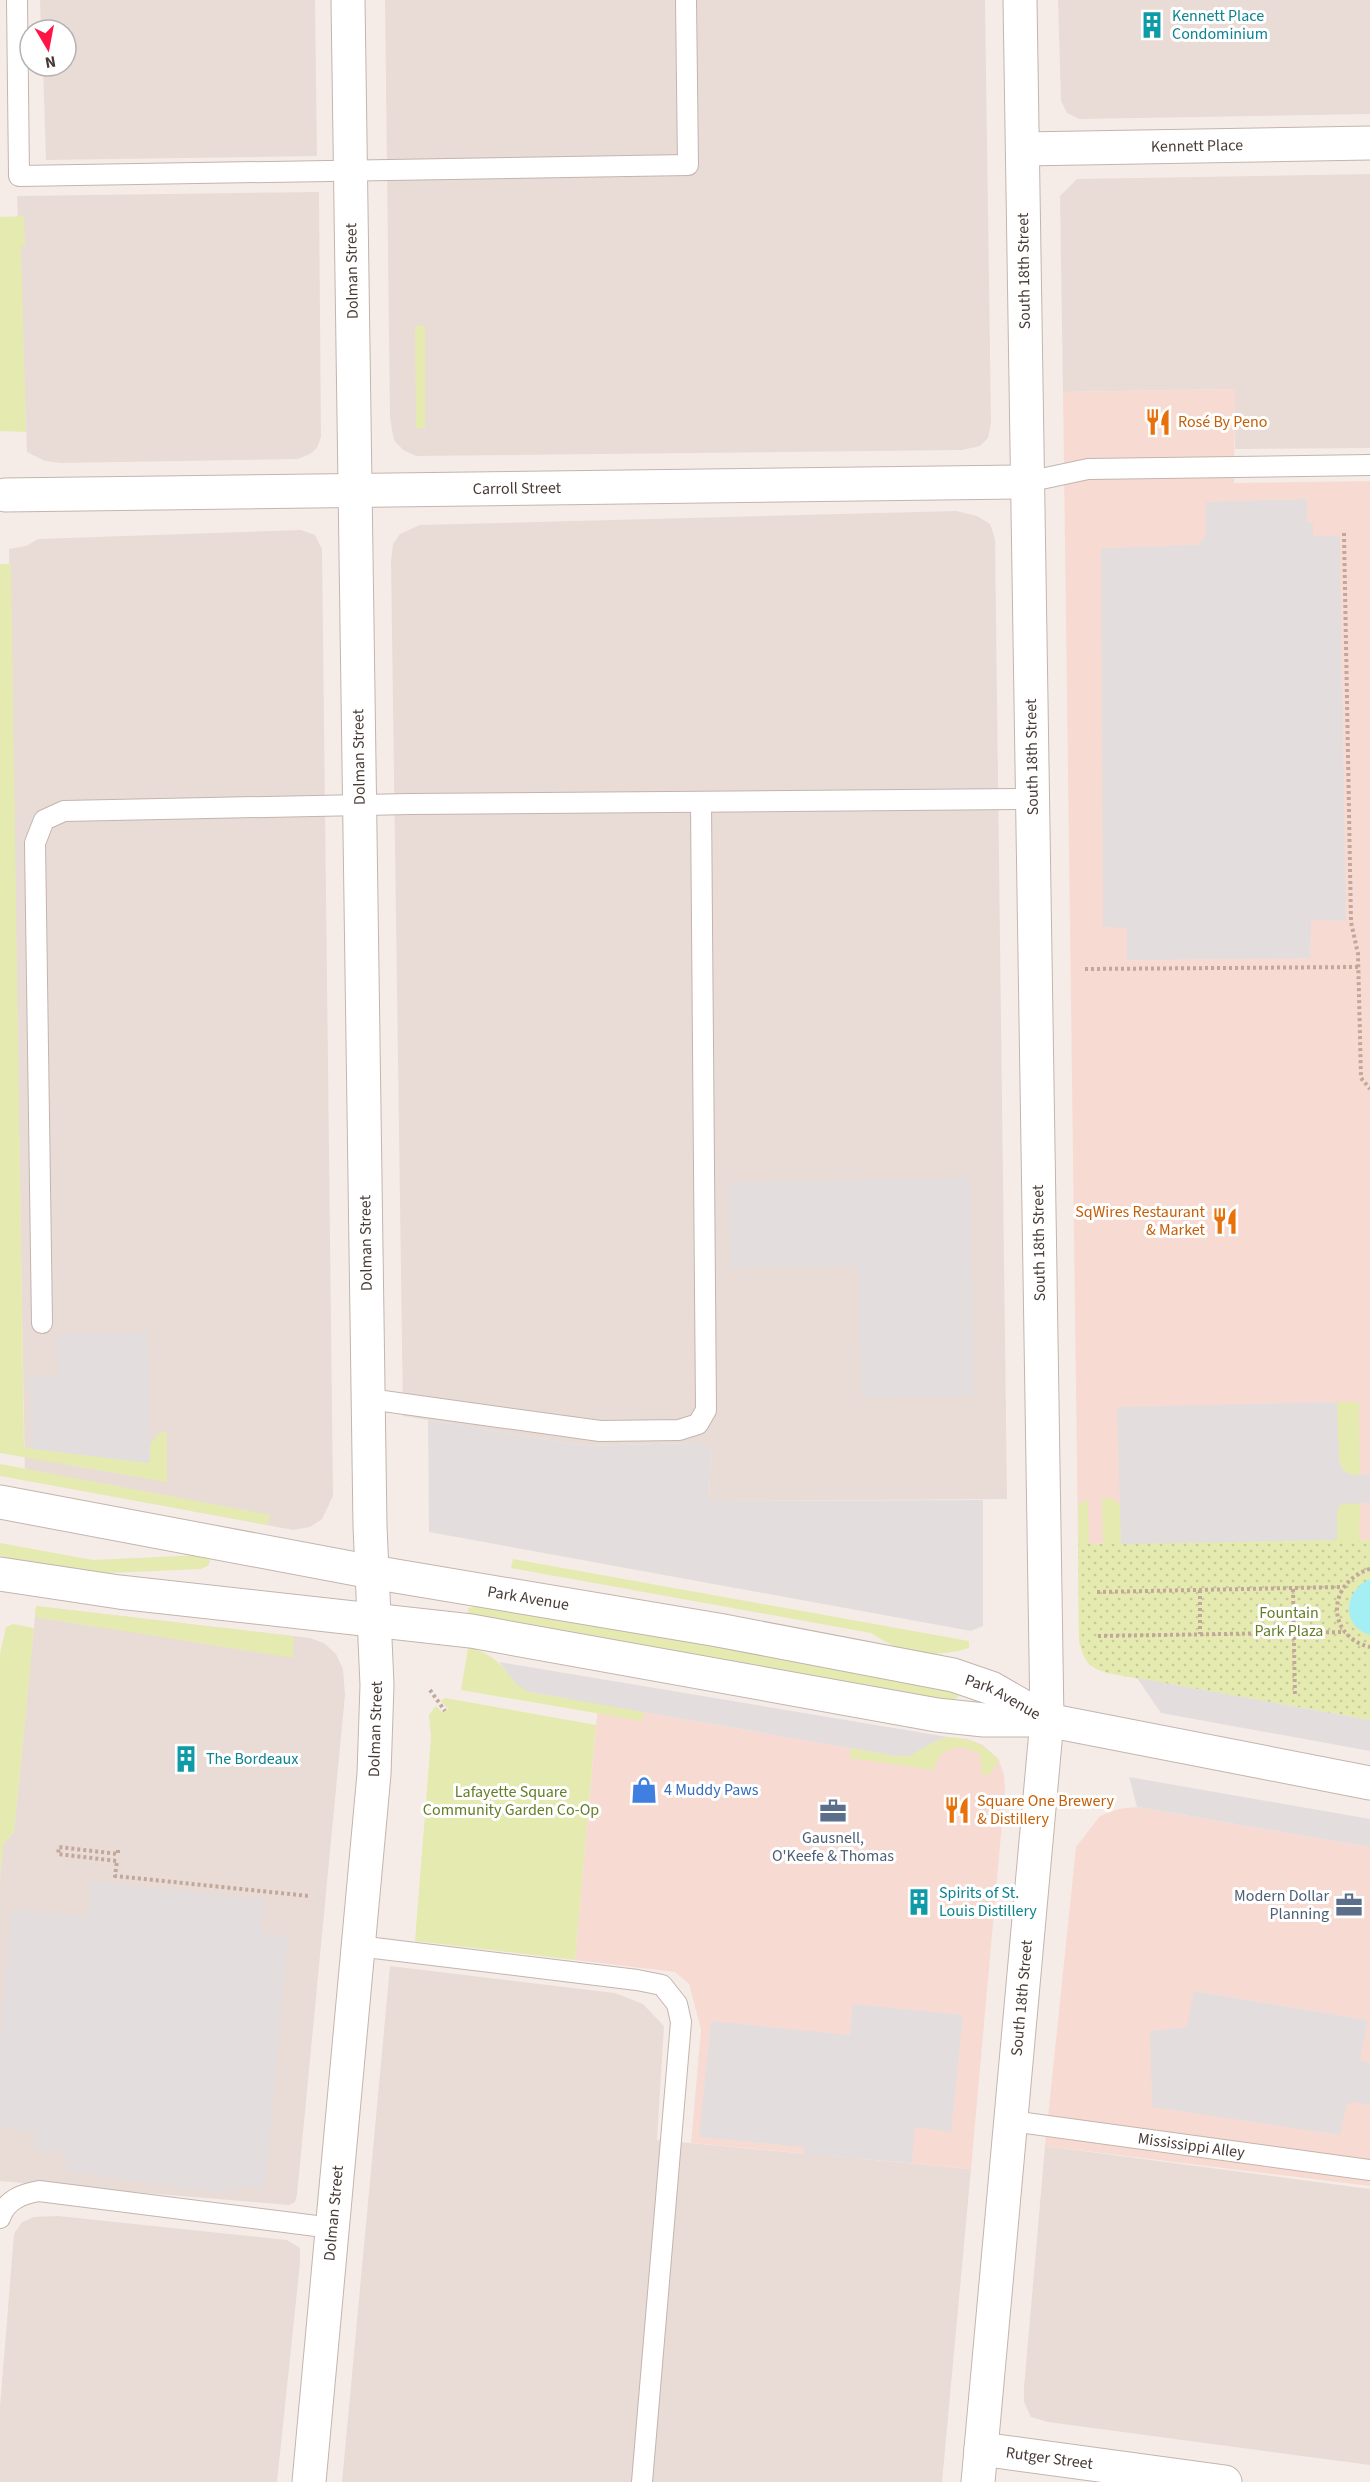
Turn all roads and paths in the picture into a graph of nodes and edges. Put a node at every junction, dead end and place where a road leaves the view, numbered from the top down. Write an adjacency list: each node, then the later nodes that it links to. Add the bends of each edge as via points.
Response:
1 (17, 0): 7 (lane, via 19,176)
2 (348, 0): 7 (street, Dolman Street)
3 (686, 0): 7 (lane, via 687,165)
4 (1020, 0): 6 (street, South 18th Street)
5 (1370, 143): 6 (street, Kennett Place)
6 (1023, 148): 9 (street, South 18th Street)
7 (350, 170): 10 (street, Dolman Street)
8 (1370, 465): 9 (lane, via 1088,469)
9 (1027, 482): 10 (street, Carroll Street); 13 (street, South 18th Street)
10 (355, 491): 11 (street, Carroll Street); 15 (street, Dolman Street)
11 (5, 495)
12 (1344, 533): 16 (path, via 1351,922)
13 (1032, 799): 14 (lane); 38 (street, South 18th Street)
14 (700, 802): 15 (lane); 20 (lane, via 706,1410 698,1424 679,1430 600,1431)
15 (360, 805): 19 (lane, via 63,811 44,820 35,843); 20 (street, Dolman Street)
16 (1358, 968): 17 (path); 18 (path, via 1361,1078)
17 (1085, 969)
18 (1370, 1089)
19 (42, 1323)
20 (369, 1399): 23 (street, Dolman Street)
21 (0, 1502): 23 (street, Park Avenue)
22 (1370, 1569): 25 (path, via 1354,1576)
23 (372, 1572): 29 (street, Dolman Street); 38 (street, Park Avenue, via 718,1630 953,1675 991,1688)
24 (0, 1574): 29 (street, Park Avenue)
25 (1343, 1587): 26 (path); 30 (path, via 1337,1610)
26 (1293, 1588): 27 (path); 31 (path)
27 (1200, 1590): 28 (path); 32 (path)
28 (1097, 1592)
29 (375, 1620): 38 (street, Park Avenue, via 471,1631 937,1715); 42 (street, Dolman Street, via 375,1742)
30 (1345, 1632): 31 (path); 34 (path, via 1352,1640)
31 (1294, 1633): 32 (path); 36 (path)
32 (1200, 1634): 33 (path)
33 (1098, 1636)
34 (1370, 1647)
35 (430, 1690): 37 (path)
36 (1295, 1697)
37 (446, 1711)
38 (1047, 1720): 39 (street, Park Avenue); 43 (street, South 18th Street)
39 (1370, 1783)
40 (118, 1850): 41 (path, via 118,1854 59,1847 58,1854 117,1861 115,1876)
41 (309, 1896)
42 (358, 1946): 46 (street, Dolman Street); 49 (lane, via 662,1984 676,2004 681,2022)
43 (1011, 2121): 44 (lane, Mississippi Alley); 47 (street, South 18th Street)
44 (1370, 2170)
45 (0, 2218): 46 (lane, via 3,2207 23,2194 39,2191)
46 (332, 2228): 48 (street, Dolman Street)
47 (981, 2449): 50 (street, South 18th Street); 51 (street, Rutger Street)
48 (309, 2482)
49 (642, 2482)
50 (978, 2482)
51 (1225, 2482)

